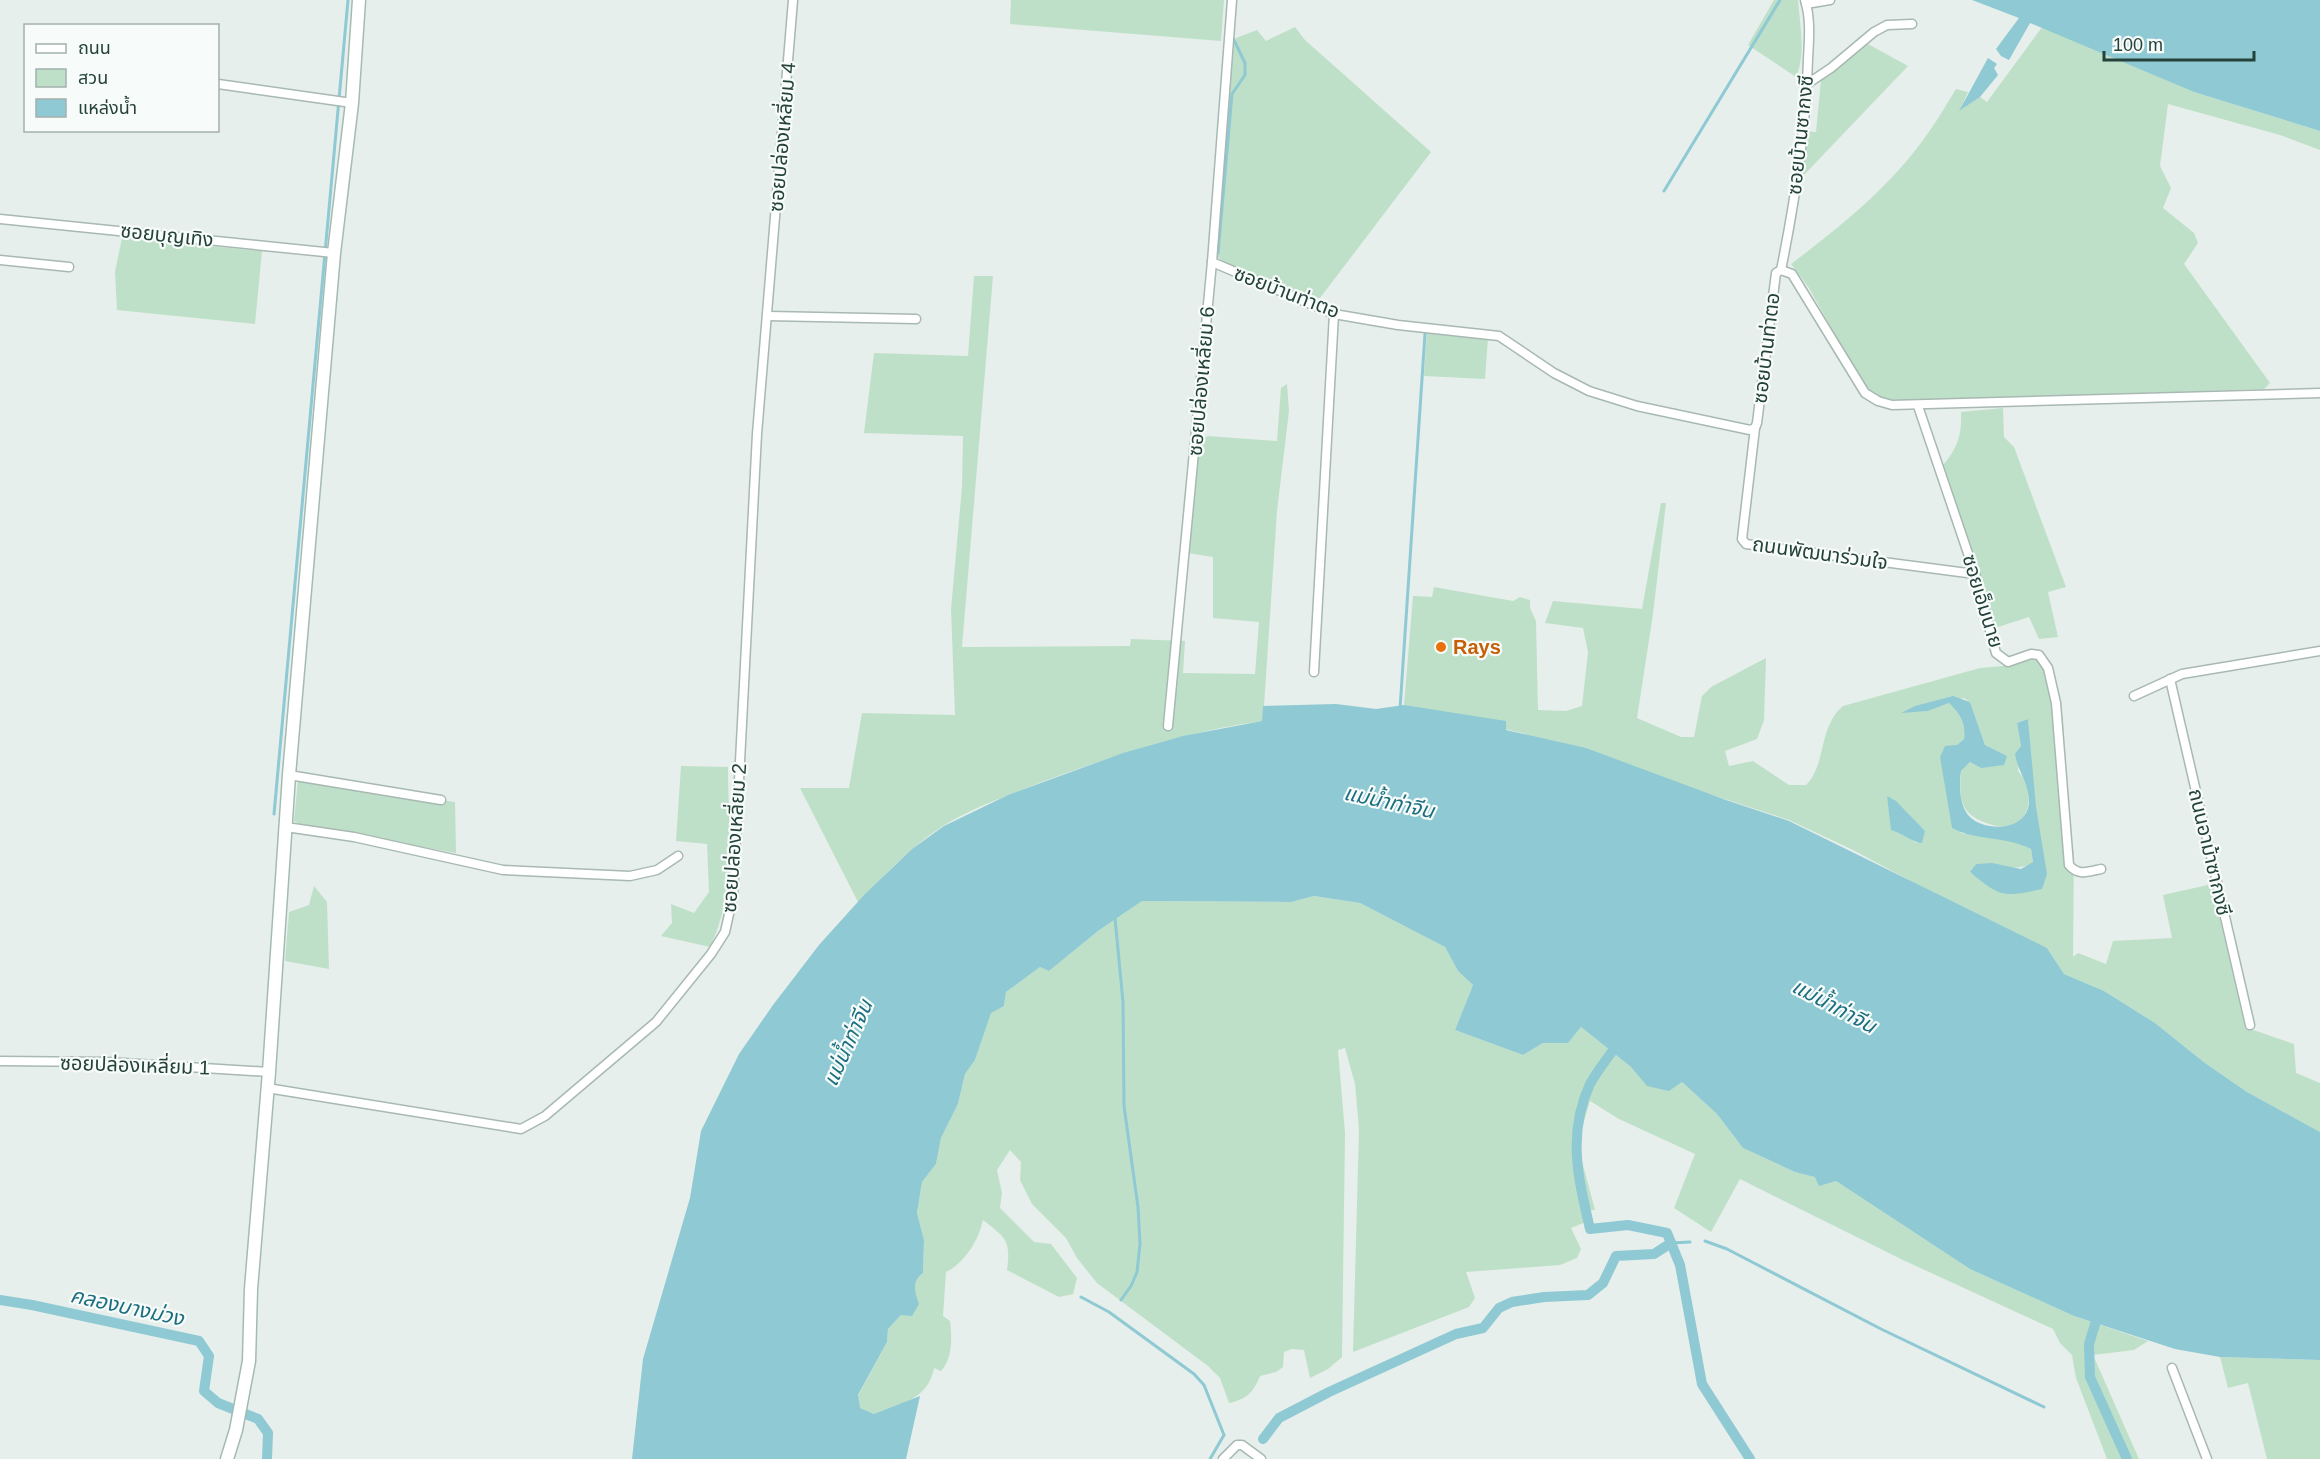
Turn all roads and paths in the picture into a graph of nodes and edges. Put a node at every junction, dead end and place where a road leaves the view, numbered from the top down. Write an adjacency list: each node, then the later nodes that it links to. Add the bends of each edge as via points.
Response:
1 (359, 0): 9 (street)
2 (793, 0): 16 (street, ซอยปล่องเหลี่ยม 4)
3 (1232, 0): 13 (street, ซอยปล่องเหลี่ยม 6)
4 (1830, 0): 5 (street)
5 (1806, 2): 8 (street, ซอยบ้านซากงซี)
6 (1912, 24): 8 (street, via 1887,25 1874,32)
7 (219, 84): 9 (street)
8 (1807, 84): 15 (street, ซอยบ้านซากงซี)
9 (351, 103): 11 (street)
10 (0, 219): 11 (street, ซอยบุญเทิง)
11 (334, 253): 29 (street)
12 (0, 260): 14 (street)
13 (1212, 262): 17 (street, ซอยบ้านท่าตอ); 28 (street, ซอยปล่องเหลี่ยม 6)
14 (69, 267)
15 (1781, 270): 21 (street, ซอยบ้านท่าตอ, via 1792,274 1865,393 1892,405); 22 (street, ซอยบ้านท่าตอ, via 1776,273)
16 (771, 273): 18 (street, ซอยปล่องเหลี่ยม 2)
17 (1334, 314): 22 (street, ซอยบ้านท่าตอ, via 1499,336 1589,391 1637,406 1749,430); 25 (street)
18 (768, 316): 19 (street); 37 (street, ซอยปล่องเหลี่ยม 2, via 757,434 733,896 725,932 711,954 656,1022 545,1116 521,1129)
19 (916, 320)
20 (2320, 393): 21 (street, ซอยบ้านท่าตอ)
21 (1918, 406): 23 (street, ซอยเอ็มนาย)
22 (1755, 428): 23 (street, ถนนพัฒนาร่วมใจ, via 1743,539 1746,544)
23 (1975, 574): 33 (street, ซอยเอ็มนาย, via 1996,653 2008,662 2031,654 2039,656 2048,668 2056,703 2068,865 2081,873)
24 (2320, 651): 26 (street)
25 (1314, 672)
26 (2170, 679): 27 (street); 34 (street, ถนนอาม้าซากงซี)
27 (2134, 696)
28 (1168, 726)
29 (289, 775): 30 (street); 31 (street)
30 (441, 800)
31 (286, 827): 32 (street, via 354,837 503,870 630,876 657,870); 36 (street)
32 (678, 856)
33 (2101, 869)
34 (2250, 1025)
35 (0, 1061): 36 (street, ซอยปล่องเหลี่ยม 1, via 107,1062)
36 (269, 1072): 37 (street)
37 (267, 1088): 39 (street, via 249,1361)
38 (2172, 1368): 42 (street)
39 (227, 1459)
40 (1223, 1459): 41 (street, via 1236,1445)
41 (1261, 1459)
42 (2207, 1459)

